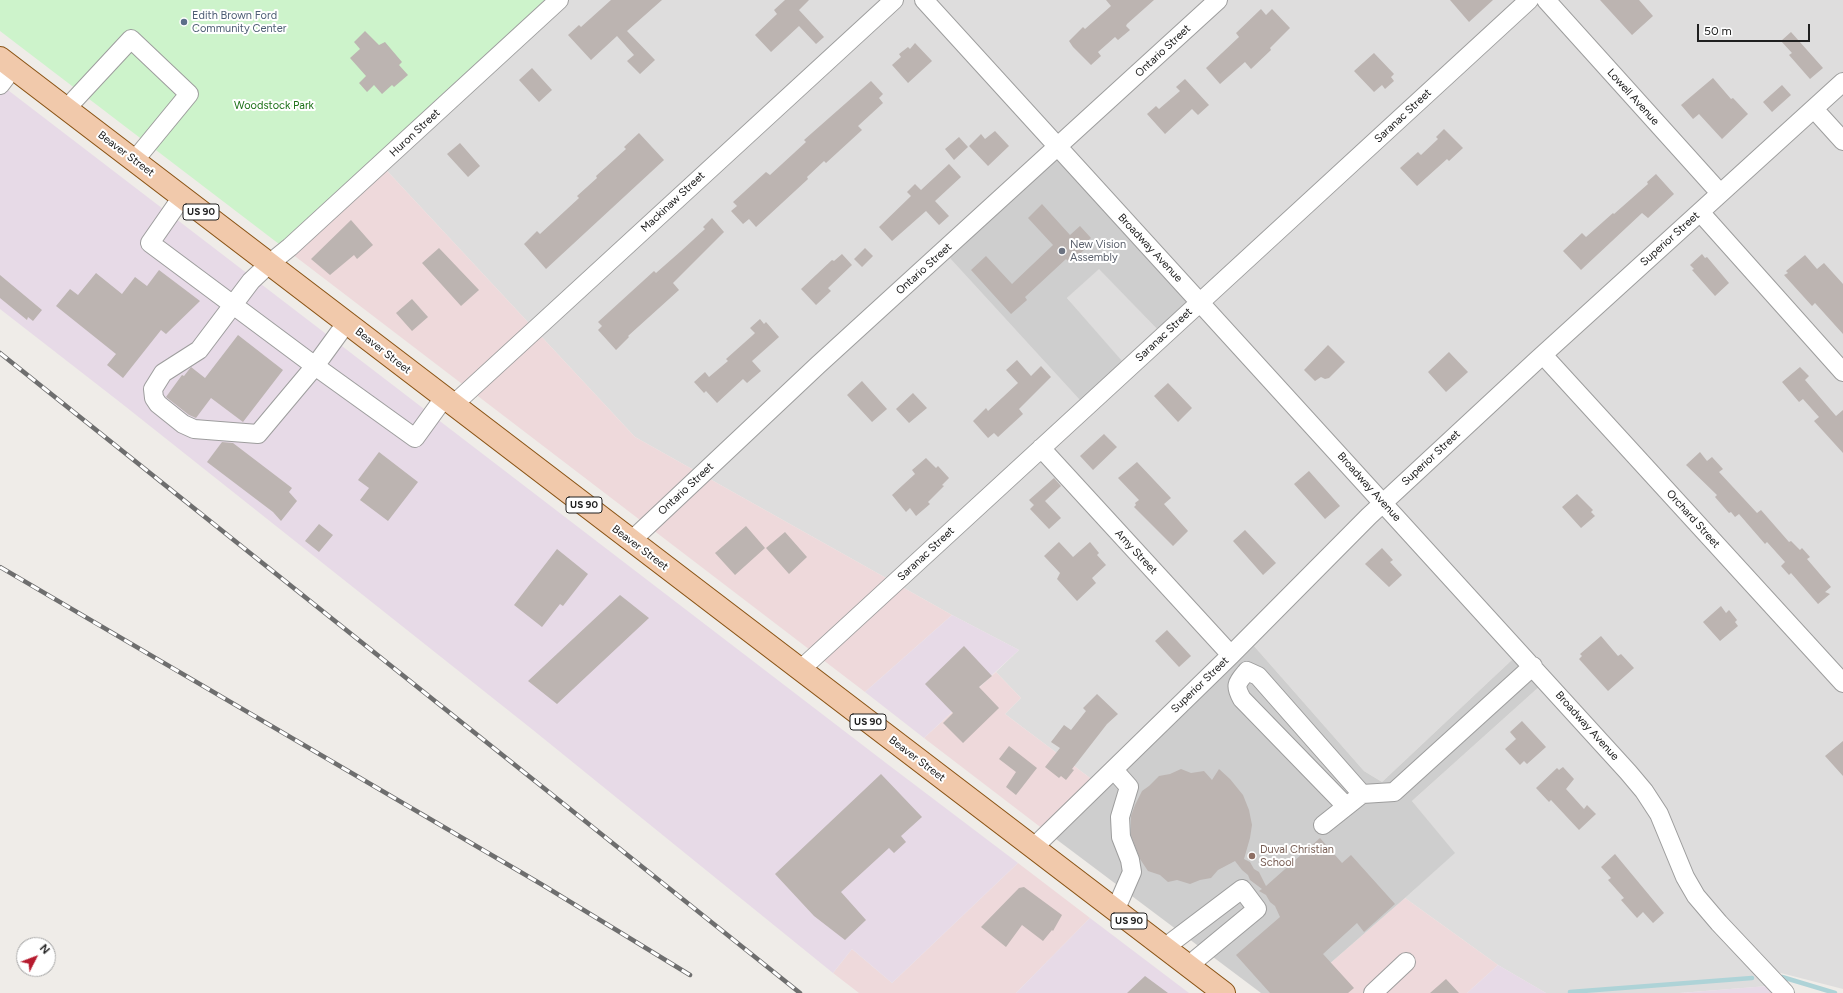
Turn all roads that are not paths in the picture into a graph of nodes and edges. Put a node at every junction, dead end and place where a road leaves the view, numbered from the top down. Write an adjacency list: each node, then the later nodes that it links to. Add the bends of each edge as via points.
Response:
1 (559, 0): 17 (street, Huron Street)
2 (894, 0): 24 (street, Mackinaw Street)
3 (924, 0): 12 (street, Broadway Avenue)
4 (1218, 0): 12 (street, Ontario Street)
5 (1529, 0): 18 (street, Saranac Street)
6 (1546, 0): 14 (street, Lowell Avenue)
7 (4, 70): 10 (main road, Beaver Street / US 90)
8 (1843, 82): 9 (street, Superior Street)
9 (1814, 108): 11 (street); 14 (street, Superior Street)
10 (66, 109): 13 (main road, Beaver Street / US 90); 13 (street, via 131,39 189,94)
11 (1843, 141)
12 (1058, 147): 18 (street, Broadway Avenue); 27 (street, Ontario Street)
13 (134, 160): 15 (main road, Beaver Street / US 90)
14 (1720, 193): 16 (street, Superior Street)
15 (182, 197): 17 (main road, Beaver Street / US 90); 19 (street, via 150,243)
16 (1700, 212): 21 (street, Superior Street); 23 (street)
17 (269, 264): 19 (street, Huron Street, via 251,281); 20 (main road, Beaver Street / US 90)
18 (1200, 302): 25 (street, Saranac Street); 26 (street, Broadway Avenue)
19 (233, 304): 22 (street); 22 (street, Huron Street, via 199,350 163,373 155,383 154,398 158,404 183,424 194,429 258,434)
20 (347, 322): 22 (street); 24 (main road, Beaver Street / US 90)
21 (1543, 355): 26 (street, Superior Street); 31 (street, Orchard Street)
22 (315, 366): 24 (street, Mackinaw Street, via 415,438)
23 (1843, 372)
24 (449, 401): 27 (main road, Beaver Street / US 90)
25 (1040, 448): 28 (street, Amy Street); 30 (street, Saranac Street)
26 (1384, 502): 28 (street, Superior Street); 29 (street, Broadway Avenue)
27 (631, 541): 30 (main road, Beaver Street / US 90)
28 (1231, 655): 32 (street, Superior Street)
29 (1533, 666): 33 (street, via 1394,792); 43 (street, Broadway Avenue, via 1644,791 1660,814 1685,877 1696,896)
30 (800, 670): 36 (main road, Beaver Street / US 90)
31 (1843, 683)
32 (1114, 770): 36 (street, Superior Street); 37 (street, via 1129,787 1120,817 1121,837 1132,872)
33 (1362, 794): 34 (street); 34 (street, via 1258,676 1247,671 1238,682 1237,690 1242,699)
34 (1346, 806): 35 (street)
35 (1323, 825)
36 (1033, 848): 37 (main road, Beaver Street / US 90)
37 (1115, 911): 38 (main road, Beaver Street / US 90)
38 (1164, 948): 40 (main road, Beaver Street / US 90); 40 (street, via 1242,889 1257,909)
39 (1406, 962): 42 (street)
40 (1188, 966): 41 (main road, Beaver Street / US 90)
41 (1224, 993)
42 (1373, 993)
43 (1785, 993)

